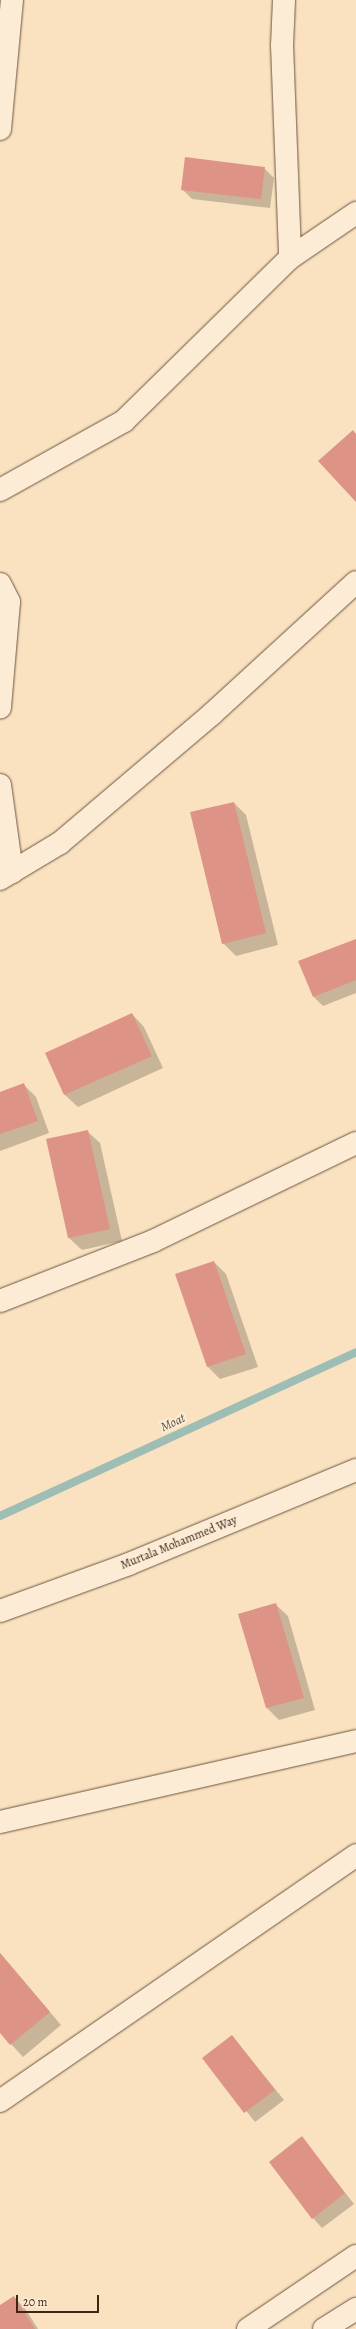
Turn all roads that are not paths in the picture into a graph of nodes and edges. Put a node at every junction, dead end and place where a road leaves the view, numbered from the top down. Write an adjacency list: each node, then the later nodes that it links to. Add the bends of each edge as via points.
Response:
1 (12, 0): 3 (street)
2 (284, 0): 5 (street, via 282,45)
3 (0, 128)
4 (356, 213): 5 (street)
5 (290, 258): 6 (street, via 124,421)
6 (0, 490)
7 (356, 582): 11 (street, via 212,714 66,837)
8 (0, 584): 9 (street, via 9,602)
9 (0, 708)
10 (0, 785): 11 (street)
11 (6, 875)
12 (356, 1143): 13 (street, via 153,1241)
13 (0, 1302)
14 (356, 1470): 15 (street, Murtala Mohammed Way, via 129,1564)
15 (0, 1612)
16 (356, 1741): 17 (street)
17 (0, 1822)
18 (356, 1855): 19 (street)
19 (0, 2101)
20 (356, 2256): 22 (street)
21 (356, 2309): 23 (street)
22 (248, 2329)
23 (324, 2329)

